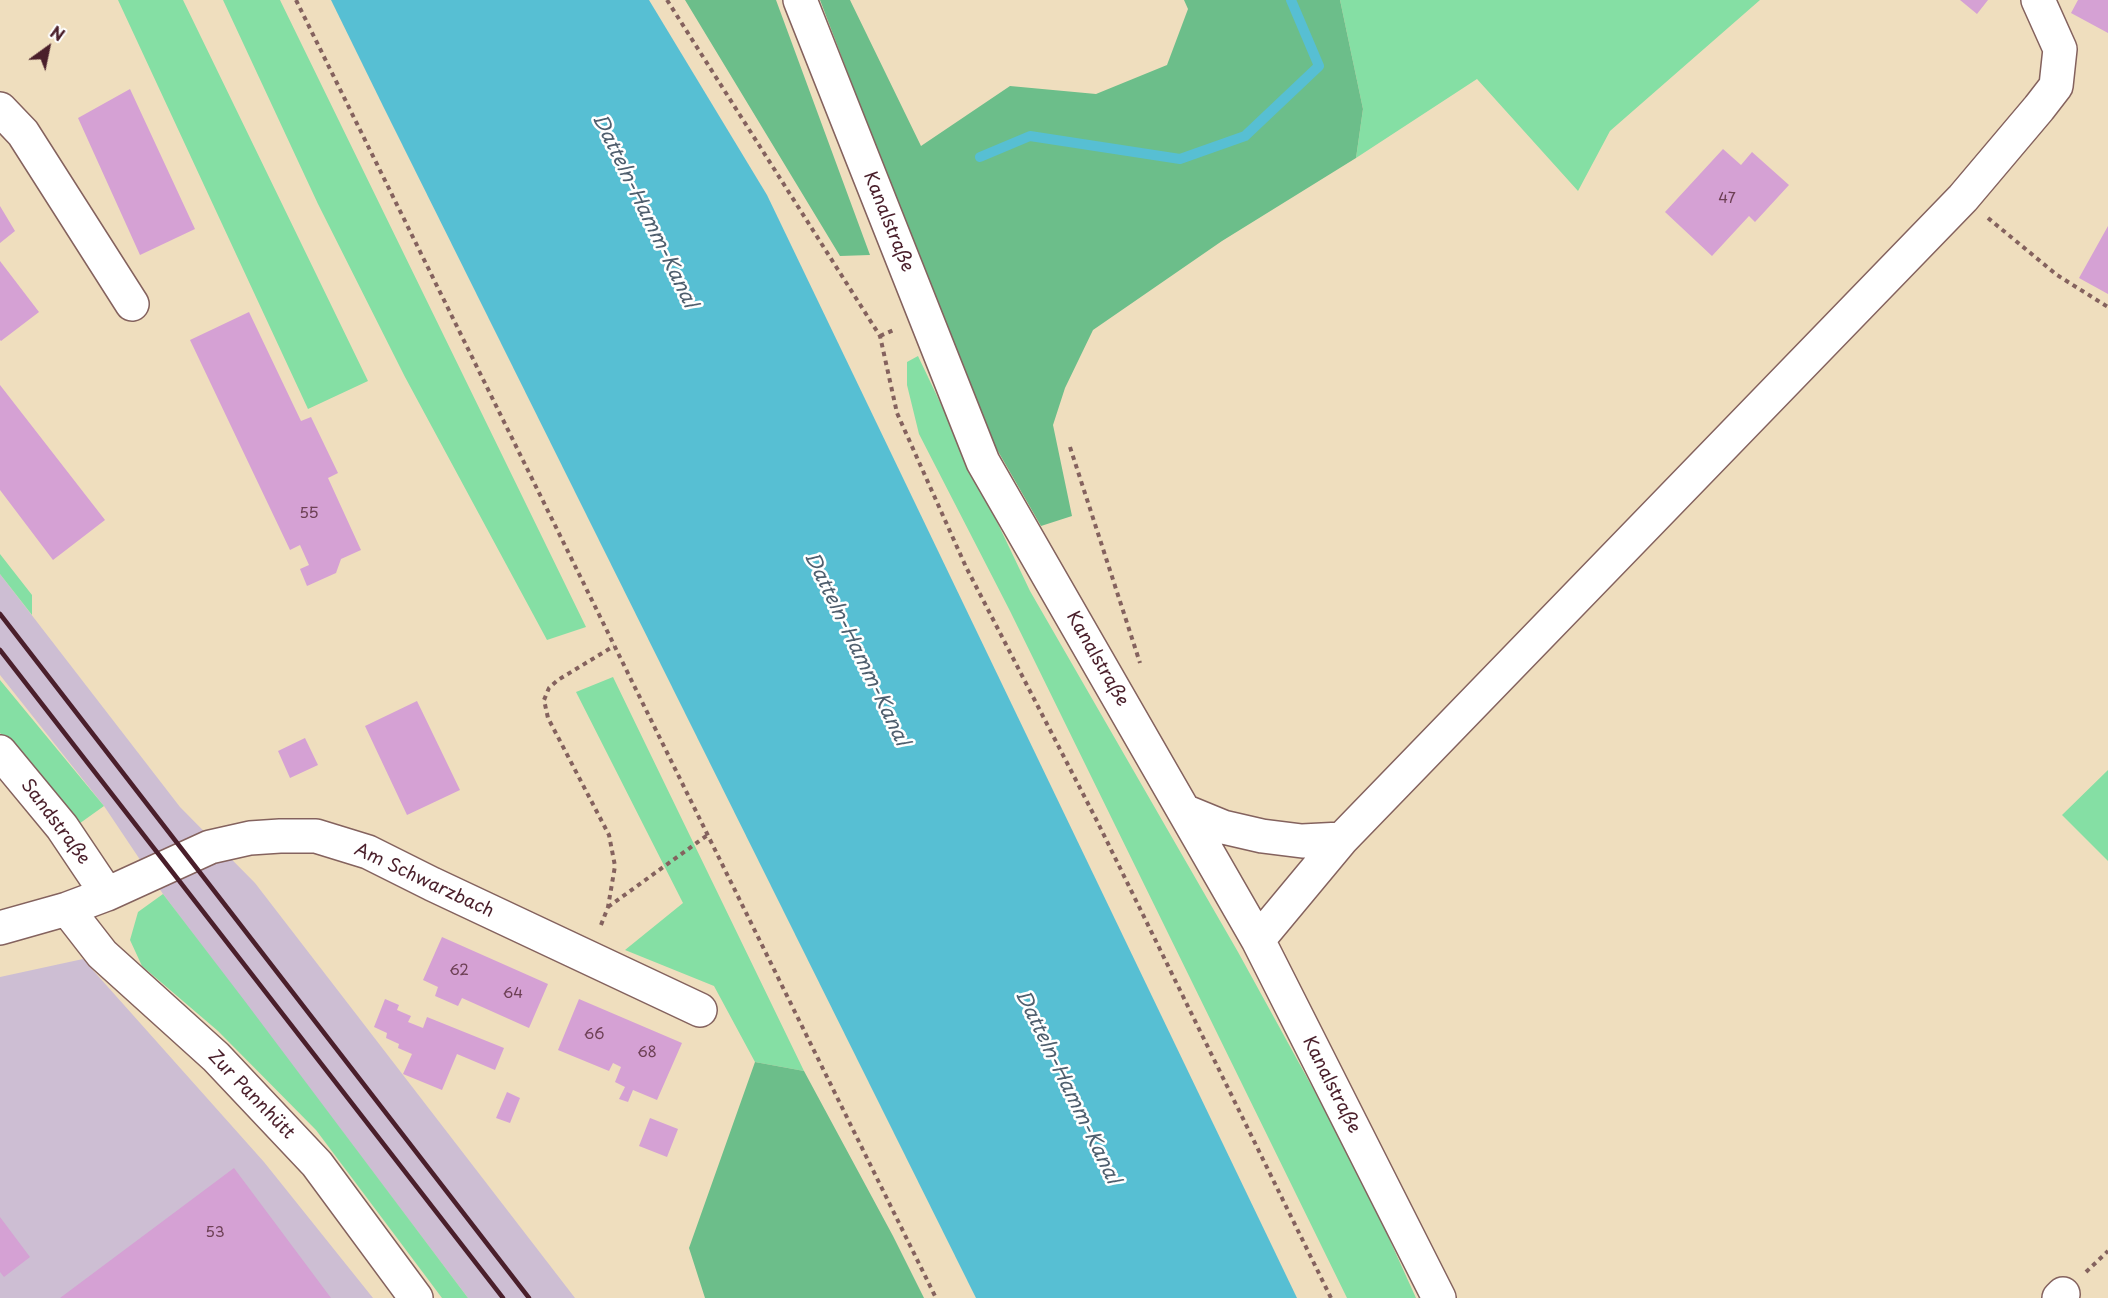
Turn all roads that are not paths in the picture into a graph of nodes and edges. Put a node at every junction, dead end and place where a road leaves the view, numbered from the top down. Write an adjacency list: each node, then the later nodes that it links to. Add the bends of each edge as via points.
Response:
1 (800, 0): 6 (street, Kanalstraße, via 983,462)
2 (2038, 0): 7 (street, via 2060,49 2056,86 1963,198)
3 (0, 109): 4 (street, via 23,133)
4 (132, 304)
5 (0, 752): 8 (street, Sandstraße, via 62,827)
6 (1184, 811): 7 (street, via 1223,827 1262,836 1302,841); 11 (street, Kanalstraße)
7 (1342, 839): 11 (street)
8 (107, 894): 9 (street, Am Schwarzbach); 12 (street, Am Schwarzbach, via 210,847 250,838 316,836 368,852)
9 (67, 909): 10 (street, Am Schwarzbach); 13 (street, Zur Pannhütt, via 102,954 216,1057 316,1164)
10 (0, 928)
11 (1258, 940): 14 (street, Kanalstraße)
12 (700, 1010)
13 (416, 1298)
14 (1439, 1298)

